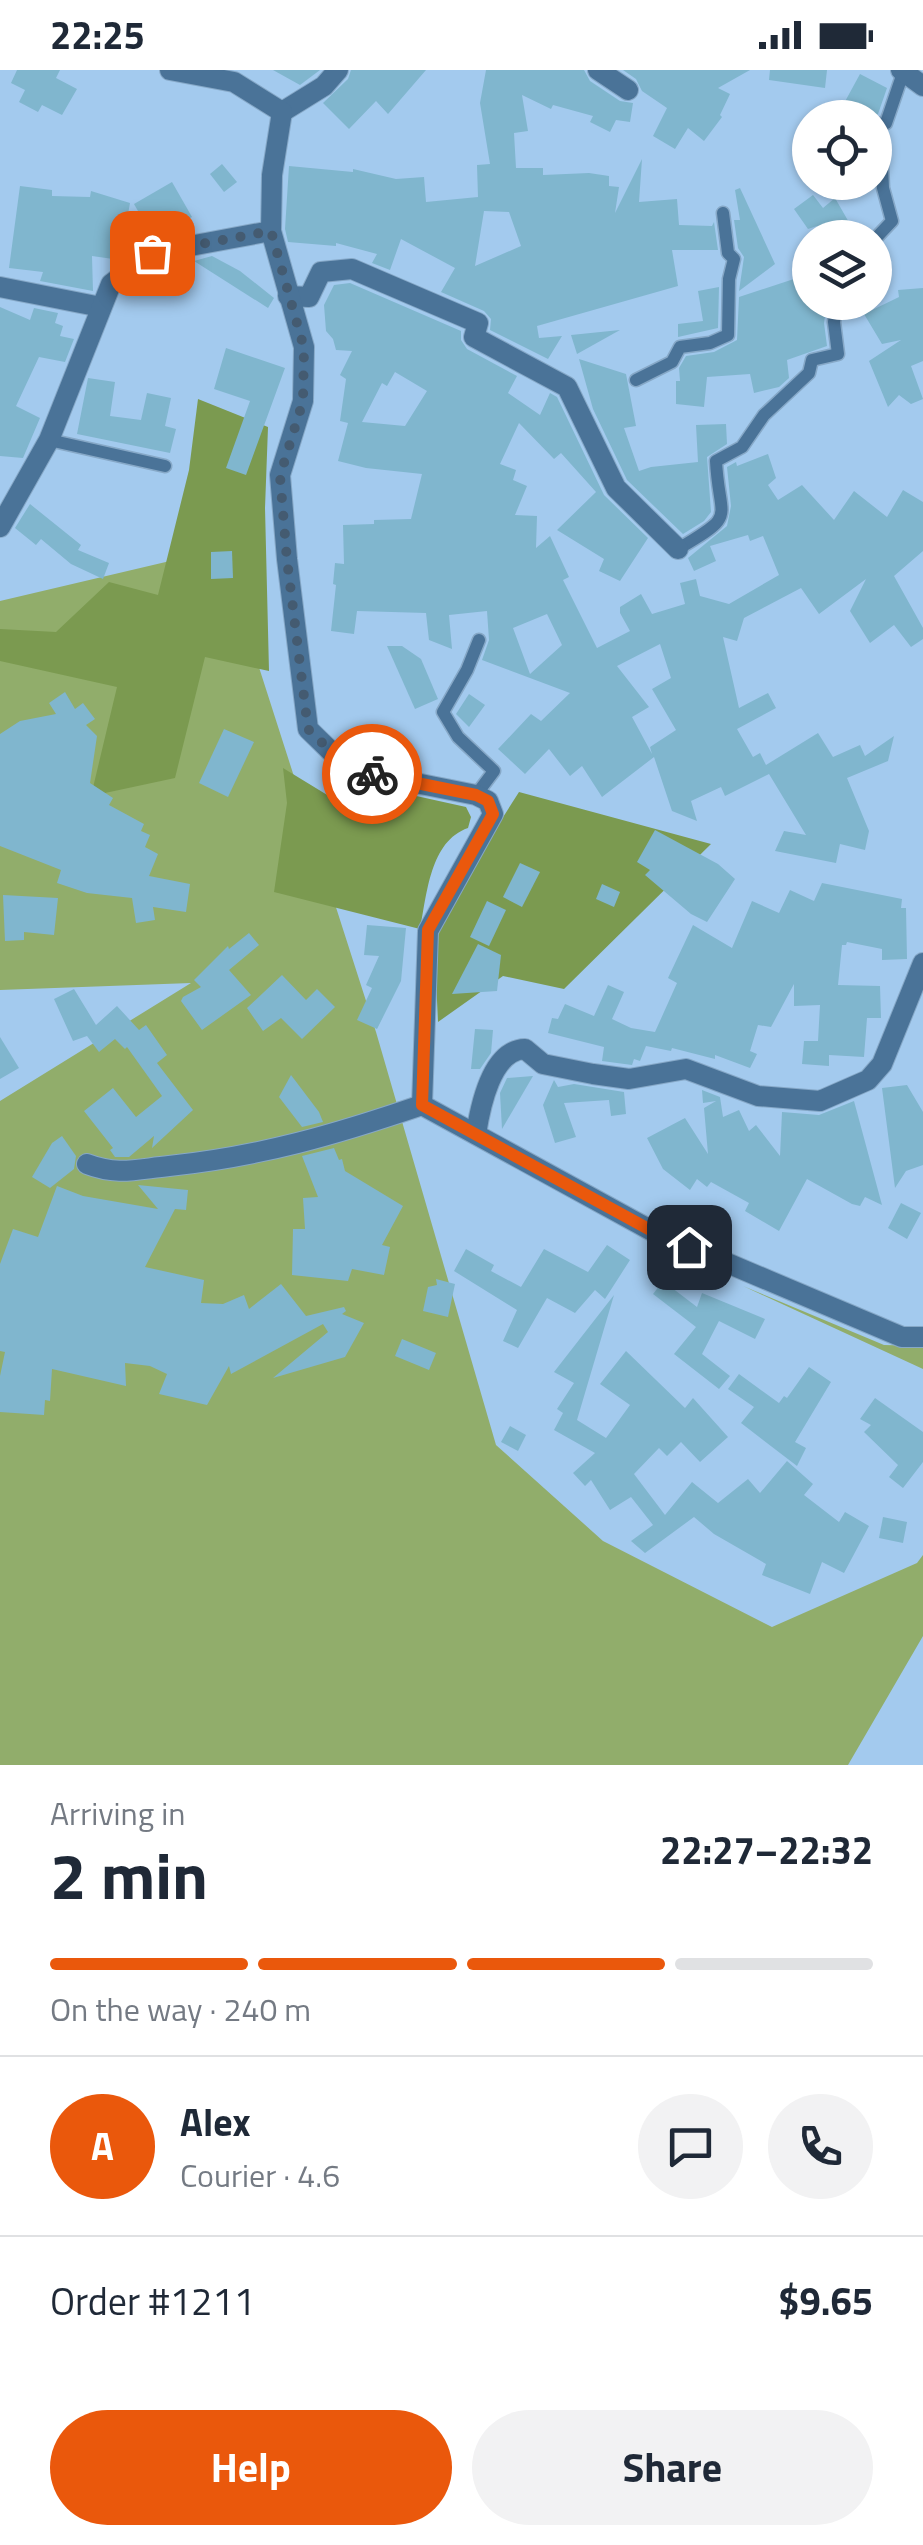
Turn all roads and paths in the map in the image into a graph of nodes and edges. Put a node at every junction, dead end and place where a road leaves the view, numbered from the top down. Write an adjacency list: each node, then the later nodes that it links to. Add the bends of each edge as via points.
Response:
1 (170, 70): 7 (street, via 234,82)
2 (338, 70): 7 (street)
3 (598, 70): 6 (street)
4 (902, 72): 5 (street); 9 (lane, via 886,124 880,124)
5 (923, 86)
6 (628, 90)
7 (282, 112): 10 (street)
8 (723, 213): 15 (lane, via 734,259 728,335 680,347 672,362)
9 (892, 220)
10 (271, 231): 12 (street); 13 (street, via 152,253 111,284)
11 (0, 287): 13 (street)
12 (288, 296): 20 (street, via 308,296 321,272 352,269 478,323 474,337 567,387 616,488); 22 (street, via 304,348 303,401 280,476 308,729 350,770)
13 (101, 306): 16 (street)
14 (834, 320): 20 (lane, via 838,354 812,360 809,374 764,415 742,447 716,461 723,510 717,526)
15 (636, 380)
16 (49, 440): 17 (lane); 18 (street)
17 (166, 466)
18 (8, 491): 19 (street)
19 (0, 527)
20 (678, 549)
21 (478, 640): 22 (lane, via 443,712 458,737 494,771)
22 (476, 795): 24 (street, via 493,814 428,930)
23 (923, 963): 25 (street, via 882,1064 839,1095 820,1101 758,1096 686,1069 629,1079 593,1074 543,1064 516,1049 494,1075)
24 (422, 1105): 25 (street); 26 (street, via 241,1158 108,1172)
25 (476, 1134): 27 (street, via 654,1232 902,1337)
26 (87, 1164)
27 (923, 1337)

